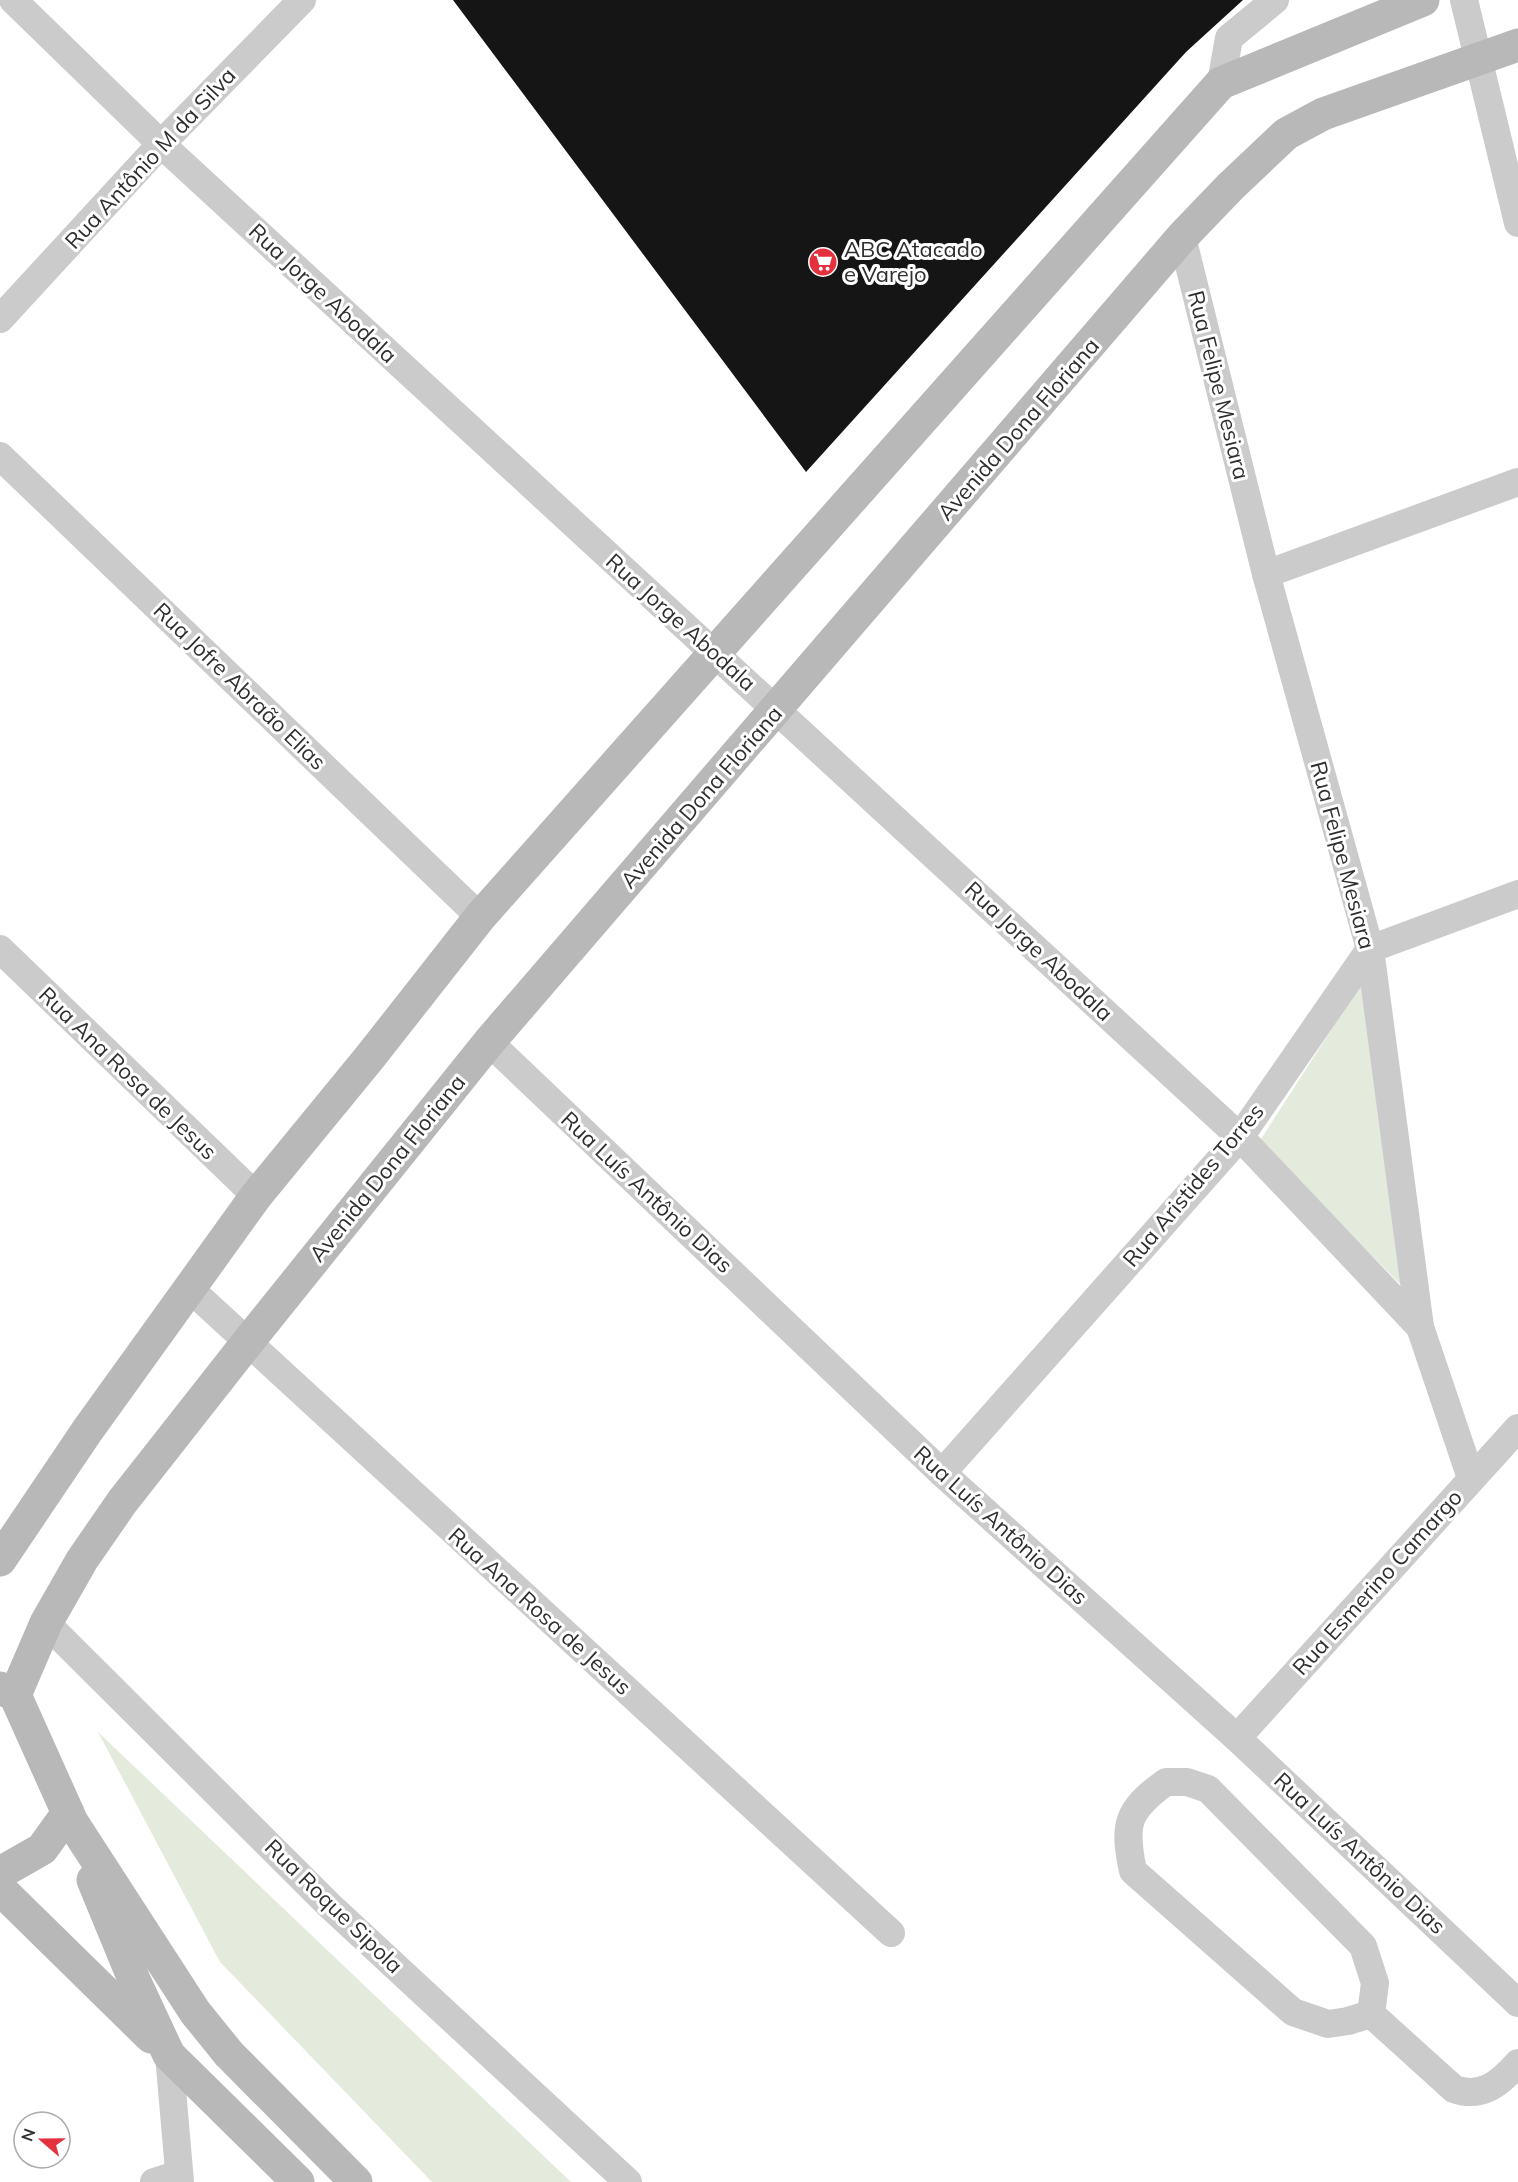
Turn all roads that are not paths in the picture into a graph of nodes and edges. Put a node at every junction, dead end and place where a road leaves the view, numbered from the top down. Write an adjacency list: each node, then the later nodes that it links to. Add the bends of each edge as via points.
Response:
1 (13, 0): 9 (street, Rua Jorge Abodala)
2 (302, 0): 9 (street, Rua Antônio M da Silva)
3 (1275, 0): 8 (street, via 1229,38)
4 (1423, 0): 8 (main road)
5 (1464, 0): 7 (street)
6 (1518, 45): 7 (main road, Avenida Dona Floriana)
7 (1479, 59): 10 (street); 11 (main road, Avenida Dona Floriana, via 1323,114 1286,134)
8 (1221, 83): 16 (main road)
9 (161, 144): 12 (street, Rua Antônio M da Silva); 16 (street, Rua Jorge Abodala)
10 (1518, 223)
11 (1182, 237): 15 (street, Rua Felipe Mesiara); 17 (main road, Avenida Dona Floriana)
12 (0, 319)
13 (0, 456): 19 (street, Rua Jofre Abraão Elias)
14 (1518, 482): 15 (street)
15 (1266, 574): 21 (street, Rua Felipe Mesiara)
16 (715, 654): 17 (street, Rua Jorge Abodala); 19 (main road)
17 (777, 709): 22 (main road, Avenida Dona Floriana); 23 (street, Rua Jorge Abodala)
18 (1518, 894): 21 (street)
19 (480, 917): 24 (main road)
20 (0, 949): 24 (street, Rua Ana Rosa de Jesus)
21 (1370, 949): 23 (street, Rua Aristides Torres); 26 (street, Rua Felipe Mesiara)
22 (489, 1042): 27 (main road, Avenida Dona Floriana); 29 (street, Rua Luís Antônio Dias)
23 (1240, 1137): 26 (street, Rua Jorge Abodala); 29 (street, Rua Aristides Torres)
24 (256, 1196): 25 (main road)
25 (189, 1288): 27 (street, Rua Ana Rosa de Jesus); 31 (main road)
26 (1420, 1327): 30 (street, Rua Felipe Mesiara)
27 (247, 1342): 32 (main road, Avenida Dona Floriana, via 122,1503 82,1560); 38 (street, Rua Ana Rosa de Jesus)
28 (1518, 1428): 30 (street, Rua Esmerino Camargo)
29 (942, 1473): 34 (street, Rua Luís Antônio Dias)
30 (1471, 1478): 34 (street, Rua Esmerino Camargo)
31 (0, 1560)
32 (46, 1623): 33 (main road, Avenida Dona Floriana); 46 (street, Rua Roque Sipola, via 329,1905)
33 (7, 1691): 35 (main road)
34 (1238, 1738): 39 (street, Rua Luís Antônio Dias)
35 (70, 1817): 36 (main road, via 42,1849); 41 (main road, via 108,1919); 45 (main road, via 195,2012 229,2054)
36 (0, 1873)
37 (0, 1890): 41 (main road)
38 (891, 1933)
39 (1518, 2003)
40 (1371, 2014): 40 (street, via 1328,2024 1293,2012 1133,1870 1128,1845 1130,1818 1146,1797 1166,1782 1187,1782 1208,1789 1363,1946 1375,1983); 42 (street, via 1454,2089 1467,2094 1493,2086)
41 (169, 2055): 43 (street); 44 (main road)
42 (1518, 2063)
43 (171, 2179)
44 (298, 2182)
45 (356, 2182)
46 (628, 2182)

